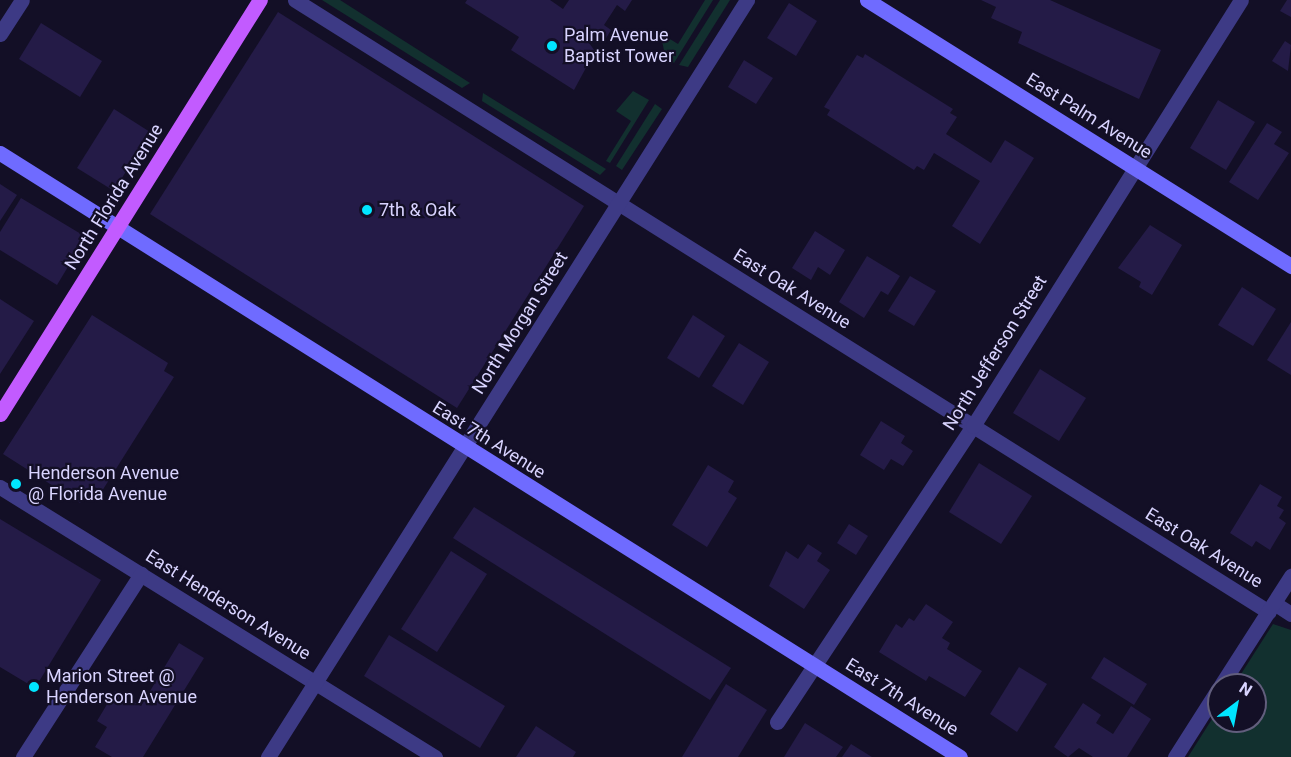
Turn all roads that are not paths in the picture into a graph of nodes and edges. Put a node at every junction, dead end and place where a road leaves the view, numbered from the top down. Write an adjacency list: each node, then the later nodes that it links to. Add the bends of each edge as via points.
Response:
1 (22, 0): 7 (street)
2 (260, 0): 11 (main road, North Florida Avenue)
3 (295, 0): 10 (street, East Oak Avenue)
4 (747, 0): 10 (street, North Morgan Street)
5 (867, 0): 9 (street, East Palm Avenue)
6 (1241, 0): 9 (street, North Jefferson Street)
7 (0, 34)
8 (0, 153): 11 (street, East 7th Avenue)
9 (1135, 168): 12 (street, East Palm Avenue); 14 (street, North Jefferson Street)
10 (617, 202): 14 (street, East Oak Avenue); 15 (street, North Morgan Street)
11 (118, 228): 13 (main road, North Florida Avenue); 15 (street, East 7th Avenue)
12 (1291, 266)
13 (0, 414)
14 (973, 426): 19 (street, East Oak Avenue); 21 (street, North Jefferson Street)
15 (465, 448): 21 (street, East 7th Avenue); 23 (street, North Morgan Street)
16 (0, 487): 17 (street, East Henderson Avenue)
17 (141, 574): 23 (street, East Henderson Avenue); 26 (street)
18 (1291, 576): 19 (street)
19 (1271, 608): 20 (street, East Oak Avenue); 22 (street)
20 (1291, 614)
21 (814, 665): 25 (street, North Jefferson Street); 29 (street, East 7th Avenue)
22 (1229, 673)
23 (316, 682): 27 (street, North Morgan Street); 28 (street, East Henderson Avenue)
24 (1207, 707): 30 (street)
25 (777, 722)
26 (23, 757)
27 (268, 757)
28 (435, 757)
29 (960, 757)
30 (1175, 757)

